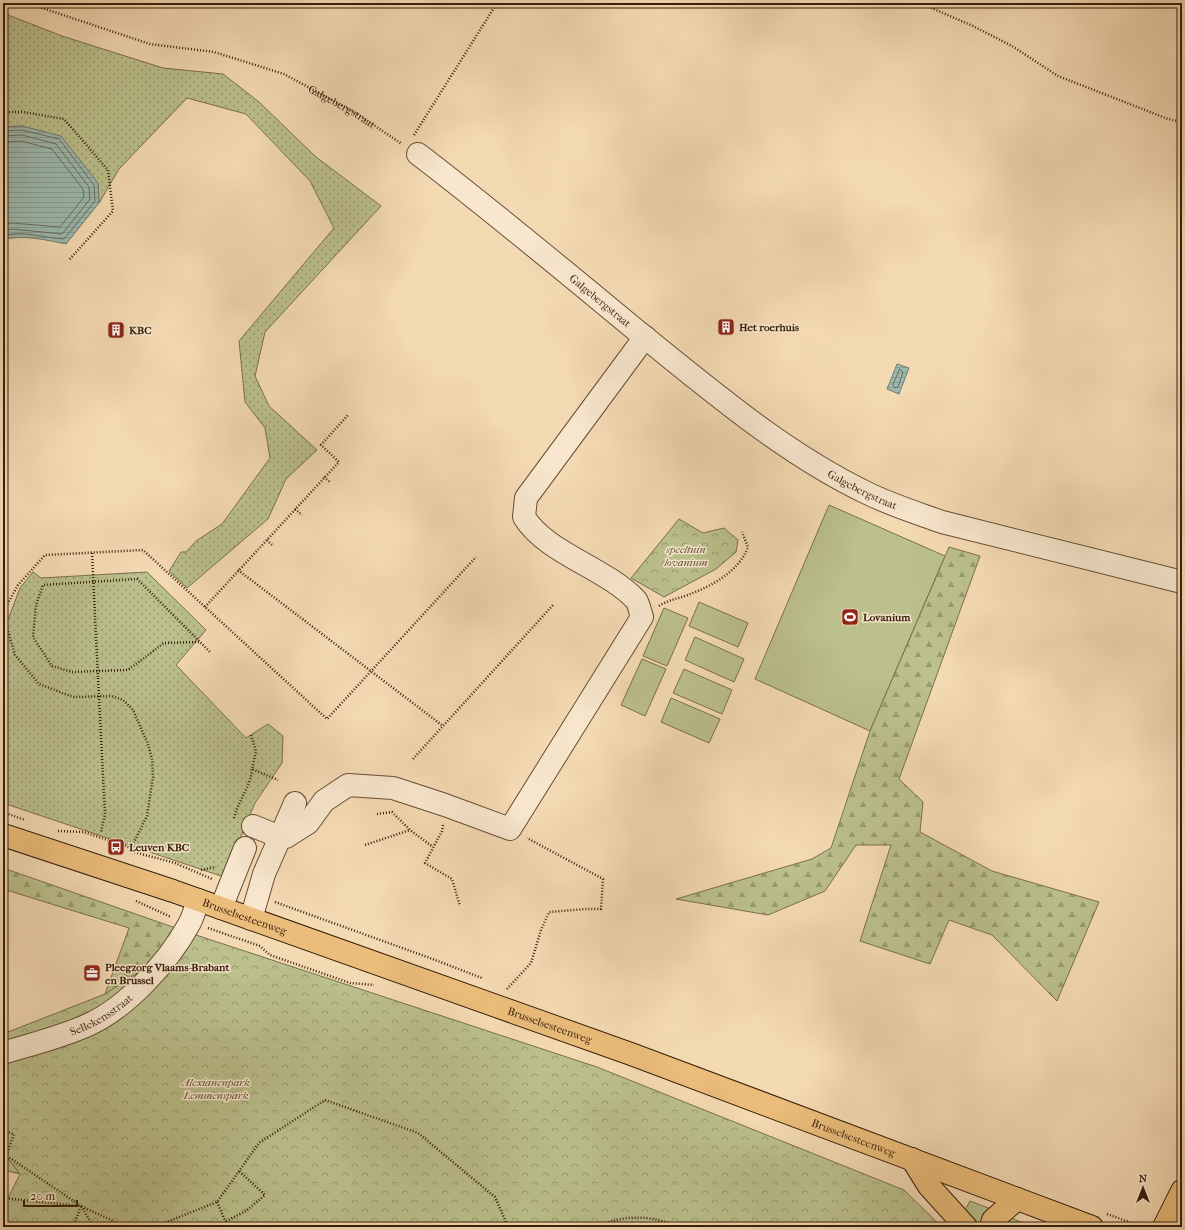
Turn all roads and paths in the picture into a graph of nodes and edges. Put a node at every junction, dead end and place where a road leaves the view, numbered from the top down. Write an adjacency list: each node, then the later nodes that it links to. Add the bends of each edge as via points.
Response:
1 (28, 3): 6 (path, Galgebergstraat, via 150,44 214,52 284,74 354,112)
2 (496, 3): 6 (path)
3 (920, 3): 5 (path, via 1012,46 1058,76 1168,119)
4 (3, 112): 7 (path, via 23,112 64,119 108,170 114,211)
5 (1182, 122)
6 (412, 151): 8 (street, Galgebergstraat)
7 (69, 260)
8 (645, 337): 21 (street, Galgebergstraat, via 721,400 784,445 866,493 942,522); 25 (street, via 526,498 524,517 530,527 549,542 586,564 637,601)
9 (348, 415): 10 (path, via 321,445 339,462)
10 (324, 477): 11 (path); 12 (path)
11 (330, 482)
12 (295, 509): 13 (path); 15 (path)
13 (302, 515)
14 (742, 532): 25 (path, via 748,547 744,558 728,574 702,590 661,604)
15 (267, 540): 16 (path); 19 (path)
16 (273, 546)
17 (92, 553): 20 (path); 23 (path, via 143,550); 24 (path, via 45,556 18,585)
18 (476, 557): 29 (path)
19 (238, 570): 23 (path); 29 (path)
20 (93, 582): 26 (path, via 137,579); 28 (path); 28 (path, via 43,585 36,605 34,637 52,666 72,672)
21 (1182, 582)
22 (553, 605): 30 (path)
23 (205, 607): 29 (path, via 327,719)
24 (3, 613): 48 (path, via 15,655 39,684 73,697 112,696 123,700 133,710 148,744 153,777 147,816)
25 (642, 617): 40 (street)
26 (198, 642): 27 (path); 28 (path, via 164,643 128,670)
27 (210, 652)
28 (98, 671): 43 (path, bridge, via 105,814)
29 (371, 671): 30 (path)
30 (443, 726): 32 (path)
31 (251, 735): 33 (path, via 256,751 252,769)
32 (413, 759)
33 (278, 780)
34 (295, 803): 45 (street)
35 (445, 805): 40 (street); 45 (street, via 393,788 348,785 324,801 308,823 286,837); 47 (path, via 442,831)
36 (3, 812): 38 (path)
37 (377, 814): 42 (path, via 392,812)
38 (32, 822)
39 (253, 826): 45 (street)
40 (510, 829): 59 (path, via 603,879 602,909 549,912 531,963 510,984)
41 (54, 830): 48 (path, via 84,832)
42 (410, 830): 46 (path); 47 (path)
43 (101, 832)
44 (3, 835): 53 (main road, Brusselsesteenweg)
45 (280, 837): 58 (street, via 264,874)
46 (365, 845)
47 (434, 847): 55 (path, via 425,863 452,879)
48 (131, 848): 50 (path, via 134,852)
49 (245, 848): 56 (street)
50 (156, 859): 51 (path); 52 (path, via 175,863)
51 (154, 864)
52 (217, 881)
53 (198, 900): 56 (main road, Brusselsesteenweg); 60 (street, Sellekensstraat, via 188,927 158,968 130,997 91,1024 59,1037)
54 (140, 903): 57 (path)
55 (460, 906)
56 (222, 908): 58 (main road, Brusselsesteenweg)
57 (153, 910)
58 (251, 919): 59 (main road, Brusselsesteenweg)
59 (498, 1006): 63 (main road, Brusselsesteenweg)
60 (3, 1053)
61 (3, 1131): 62 (path, via 14,1134)
62 (7, 1156): 64 (path); 71 (path)
63 (912, 1159): 69 (main road, Brusselsesteenweg); 82 (main road, via 929,1186)
64 (4, 1160): 65 (path)
65 (3, 1165)
66 (239, 1171): 70 (path); 73 (path, via 265,1195 246,1211); 79 (path, via 259,1143 325,1100 418,1133 495,1198)
67 (1182, 1191): 86 (main road)
68 (3, 1198): 71 (path)
69 (1018, 1199): 83 (main road, via 993,1220); 84 (main road, Brusselsesteenweg)
70 (217, 1202): 73 (path); 77 (path)
71 (81, 1206): 74 (path); 75 (path); 76 (path)
72 (1124, 1220): 85 (path)
73 (226, 1221): 78 (path)
74 (73, 1227)
75 (94, 1227)
76 (126, 1227)
77 (154, 1227)
78 (228, 1227)
79 (508, 1227)
80 (597, 1227): 81 (path, via 612,1220 640,1218 665,1221)
81 (679, 1227)
82 (966, 1227)
83 (991, 1227)
84 (1092, 1227)
85 (1137, 1227)
86 (1164, 1227)

